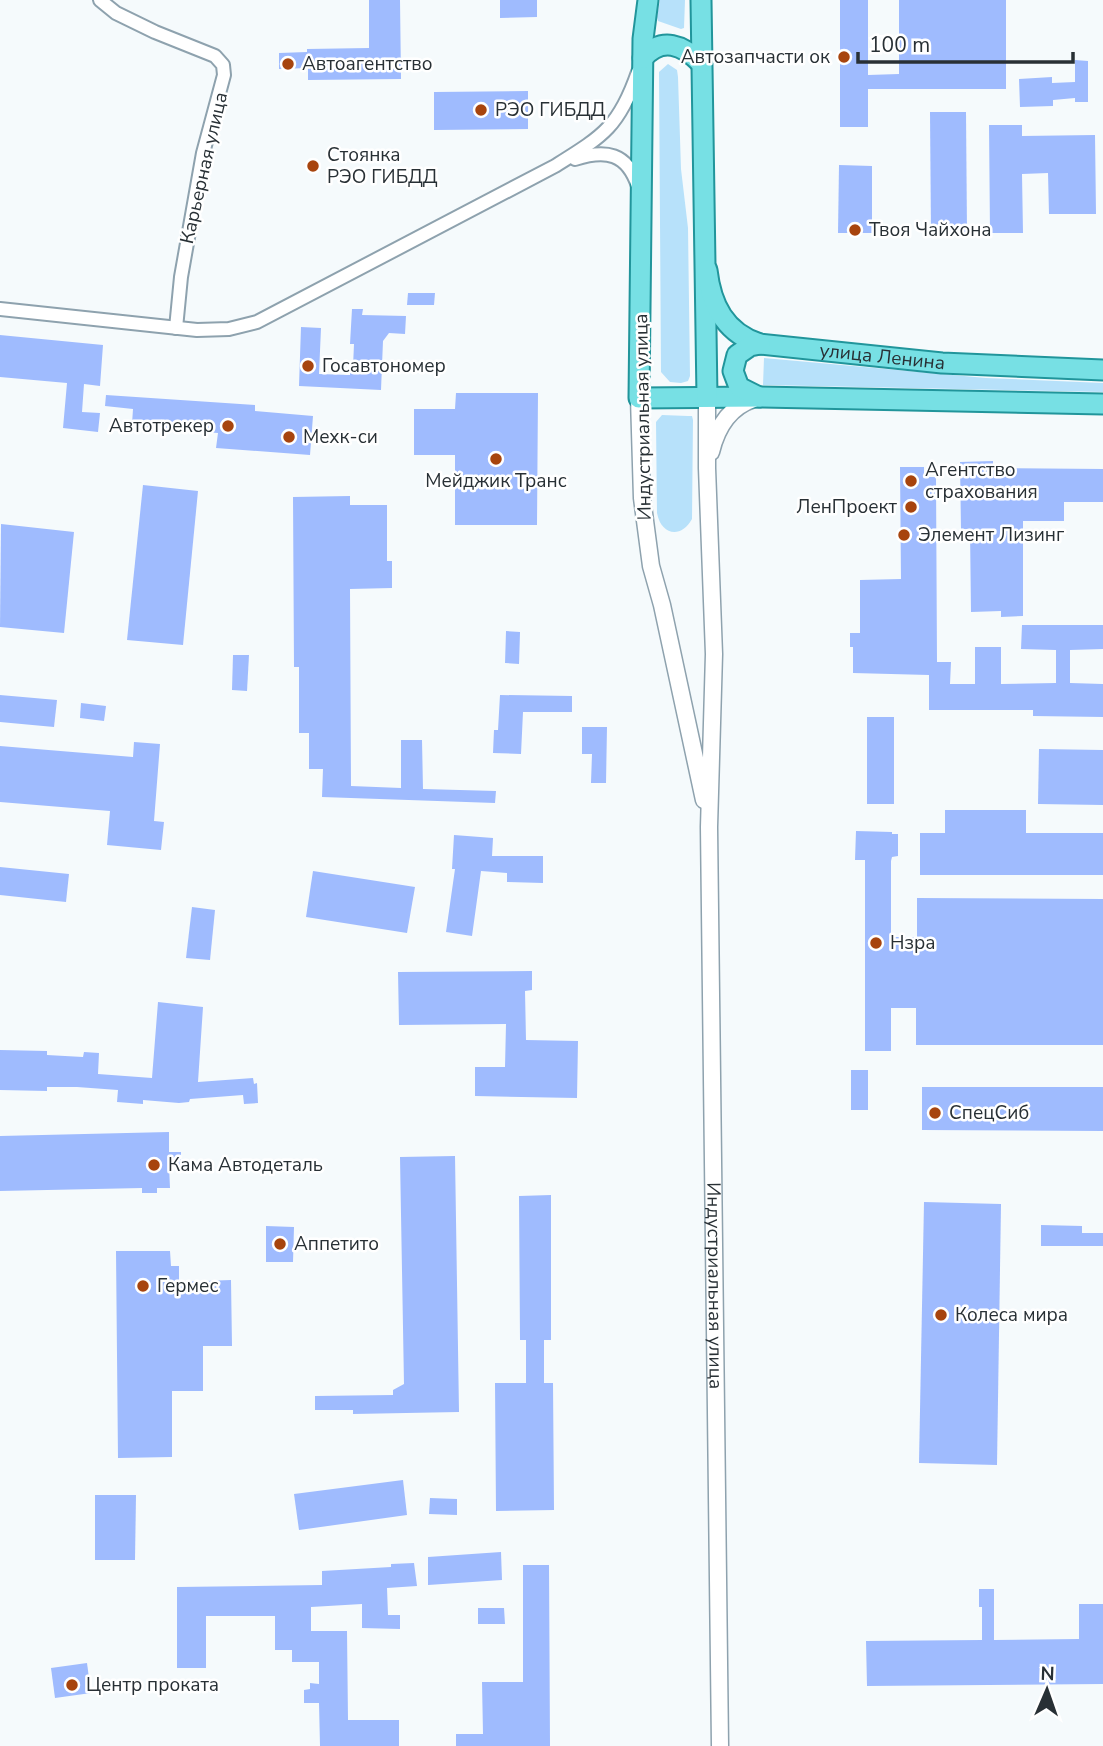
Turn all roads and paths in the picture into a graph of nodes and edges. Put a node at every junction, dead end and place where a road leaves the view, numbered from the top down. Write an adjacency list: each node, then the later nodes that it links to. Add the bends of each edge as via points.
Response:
1 (100, 0): 10 (street, Карьерная улица, via 116,13 215,56 223,65 225,75 203,153 187,240)
2 (648, 0): 4 (main road, Индустриальная улица)
3 (701, 0): 5 (main road, Индустриальная улица)
4 (643, 58): 5 (main road, via 654,48 671,44); 6 (street, via 629,97 610,129); 7 (main road, Индустриальная улица)
5 (701, 63): 8 (main road, Индустриальная улица)
6 (555, 166): 7 (street, via 598,153 615,156 634,174); 10 (street, via 271,316 229,328)
7 (641, 196): 15 (main road, Индустриальная улица)
8 (707, 270): 11 (main road, улица Ленина, via 712,297 726,323 738,335); 13 (main road, Индустриальная улица)
9 (0, 309): 10 (street)
10 (176, 328)
11 (760, 344): 12 (main road, улица Ленина, via 942,363); 14 (main road, via 737,355 733,371 739,387)
12 (1103, 370)
13 (707, 397): 14 (main road, улица Ленина); 15 (main road, улица Ленина); 17 (main road, Индустриальная улица)
14 (759, 397): 16 (main road, улица Ленина); 17 (main road, via 738,406 724,420)
15 (639, 398): 18 (main road, Индустриальная улица, via 642,498 651,566)
16 (1103, 404)
17 (707, 468): 18 (main road, Индустриальная улица, via 714,654)
18 (709, 827): 19 (main road, Индустриальная улица)
19 (720, 1746)

